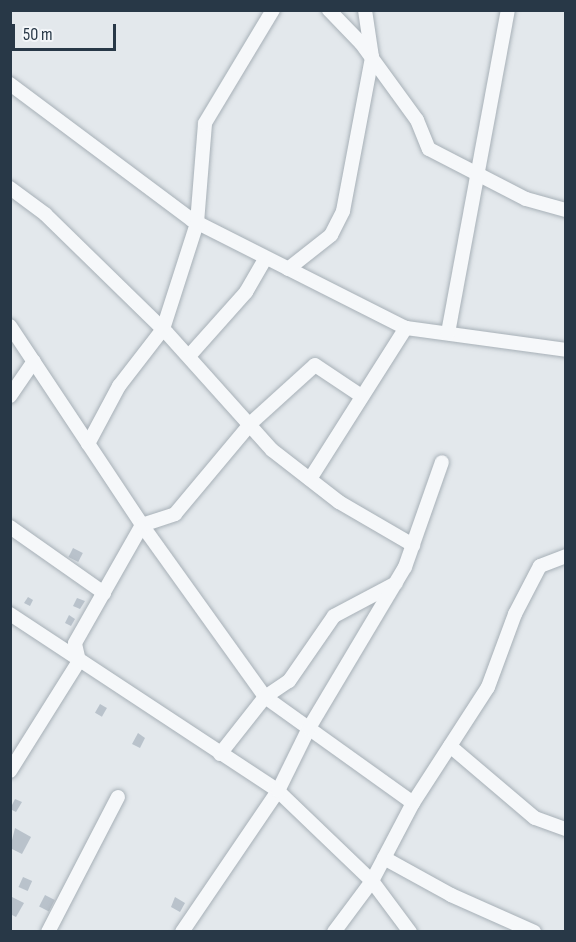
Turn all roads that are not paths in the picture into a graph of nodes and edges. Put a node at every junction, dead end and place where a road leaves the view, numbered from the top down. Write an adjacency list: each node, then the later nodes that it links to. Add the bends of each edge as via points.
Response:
1 (273, 10): 10 (street, via 205,123)
2 (329, 10): 5 (street)
3 (365, 10): 5 (street)
4 (508, 10): 7 (street)
5 (372, 57): 7 (street, via 417,120 429,149); 12 (street, via 343,211 331,235)
6 (10, 84): 10 (street)
7 (477, 176): 9 (street, via 526,199); 16 (street)
8 (10, 188): 15 (street, via 45,214)
9 (566, 210)
10 (197, 223): 11 (street); 15 (street)
11 (266, 258): 12 (street); 18 (street, via 246,292)
12 (288, 269): 14 (street)
13 (10, 326): 19 (street)
14 (406, 328): 16 (street); 20 (street)
15 (163, 329): 18 (street); 23 (street, via 119,386)
16 (448, 333): 17 (street)
17 (566, 350)
18 (189, 356): 22 (street)
19 (34, 360): 21 (street); 23 (street)
20 (360, 395): 22 (street, via 315,365); 25 (street)
21 (10, 396)
22 (251, 423): 25 (street, via 272,450); 26 (street, via 175,514)
23 (88, 444): 26 (street)
24 (442, 462): 28 (street)
25 (310, 479): 28 (street, via 339,502)
26 (142, 525): 31 (street); 34 (street)
27 (10, 527): 31 (street)
28 (413, 545): 30 (street)
29 (566, 556): 36 (street, via 540,566 515,614 488,687)
30 (396, 583): 34 (street, via 334,616 289,681); 35 (street)
31 (104, 593): 33 (street, via 75,644)
32 (10, 614): 33 (street)
33 (79, 661): 37 (street); 38 (street)
34 (265, 697): 35 (street); 37 (street)
35 (309, 728): 39 (street); 41 (street)
36 (450, 746): 41 (street); 42 (street, via 535,818)
37 (220, 754): 39 (street)
38 (10, 771)
39 (278, 791): 44 (street); 46 (street)
40 (118, 797): 45 (street)
41 (413, 803): 43 (street)
42 (566, 829)
43 (384, 858): 44 (street); 49 (street, via 451,895)
44 (372, 881): 47 (street); 48 (street)
45 (48, 932)
46 (182, 932)
47 (334, 932)
48 (410, 932)
49 (534, 932)

